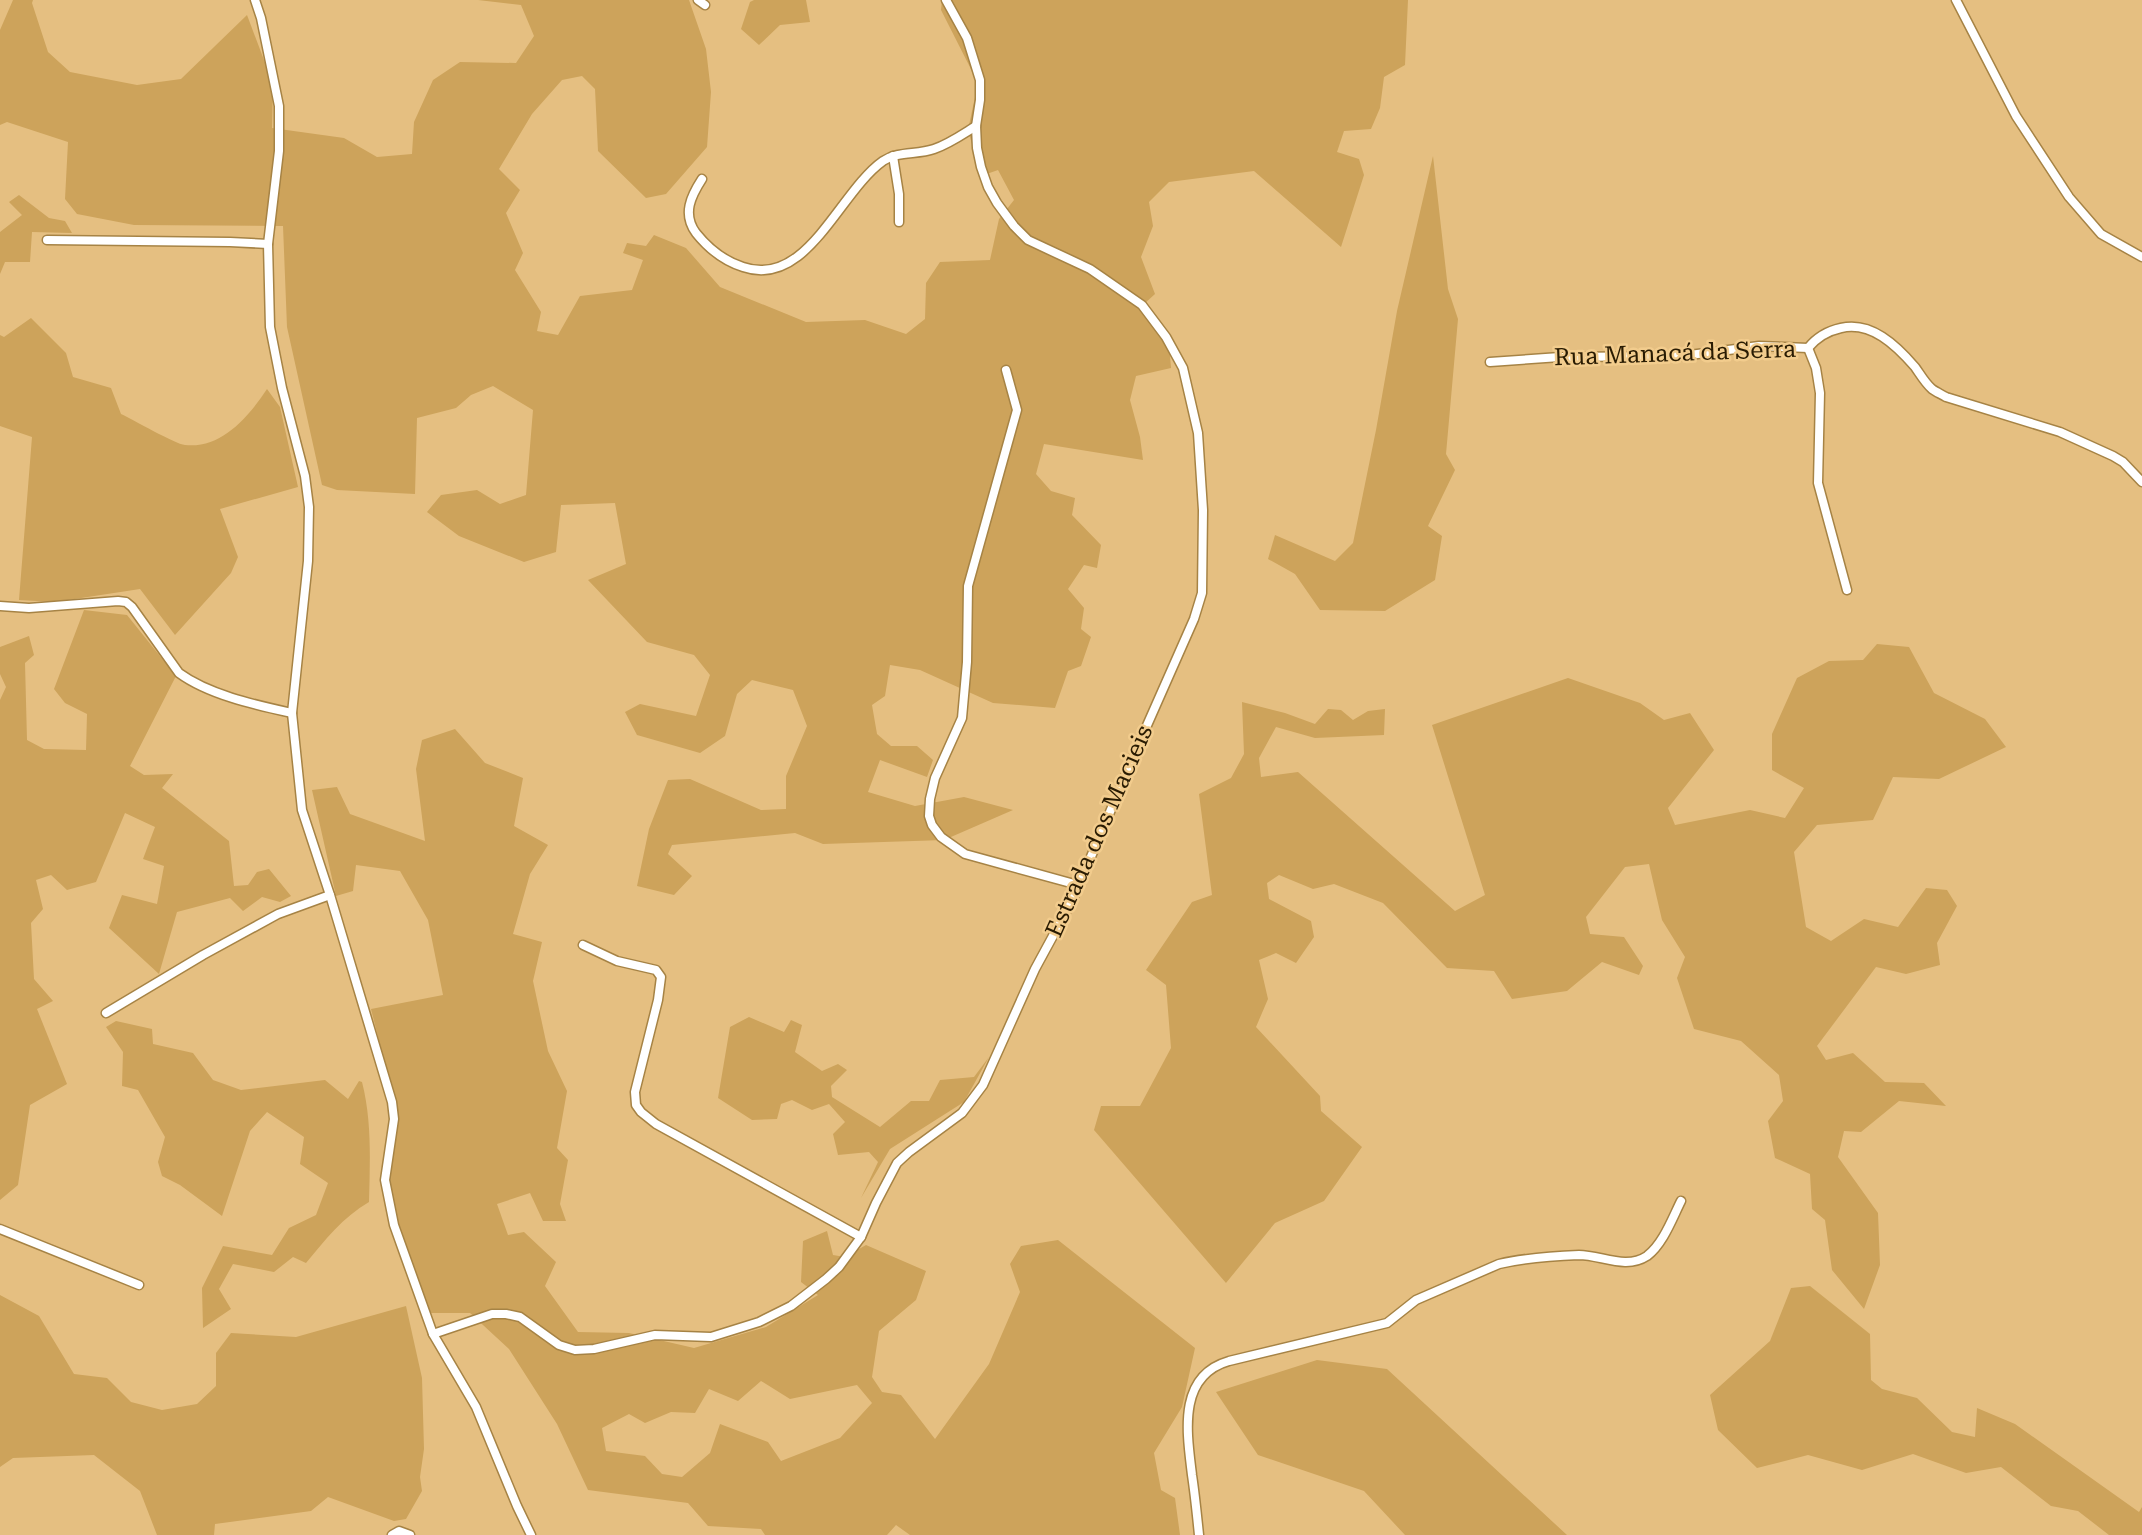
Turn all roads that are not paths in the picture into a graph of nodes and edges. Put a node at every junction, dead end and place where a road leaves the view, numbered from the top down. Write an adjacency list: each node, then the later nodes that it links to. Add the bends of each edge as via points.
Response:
1 (946, 0): 4 (street, Estrada dos Macieis, via 967,38 980,80)
2 (1956, 0): 10 (street, via 2016,116 2069,197 2102,234)
3 (257, 1): 9 (street, via 279,106 279,151)
4 (976, 125): 5 (street, via 935,149); 18 (street, Estrada dos Macieis, via 988,187 1014,226 1036,245 1107,279 1142,305 1160,327 1183,368 1198,433 1203,510 1199,607)
5 (893, 156): 6 (street, via 868,174 807,249 795,260 772,269 751,270 730,262 698,236 691,226 689,208); 7 (street)
6 (702, 179)
7 (900, 222)
8 (47, 240): 9 (street)
9 (268, 244): 17 (street, via 271,335 309,507)
10 (2142, 257)
11 (1808, 348): 12 (street, Rua Manacá da Serra, via 1759,346 1682,356); 14 (street, Rua Manacá da Serra, via 1826,333 1850,326 1878,334 1895,346 1929,387 1946,397 2060,432 2123,462); 15 (street, via 1821,393 1818,483)
12 (1490, 362)
13 (1006, 370): 18 (street, via 1017,410 968,586 962,718 935,778 929,816 941,837 965,854)
14 (2142, 482)
15 (1847, 590)
16 (0, 606): 17 (street, via 126,602 188,680)
17 (292, 713): 19 (street, via 302,810)
18 (1079, 885): 24 (street, Estrada dos Macieis, via 1035,969 983,1086 962,1113 897,1163)
19 (330, 895): 21 (street, via 278,914); 26 (street, via 392,1102 385,1187)
20 (583, 945): 24 (street, via 617,961 656,970 661,976 635,1092 640,1112)
21 (106, 1013)
22 (1681, 1201): 30 (street, via 1655,1248 1639,1260 1582,1255 1499,1264 1416,1300 1387,1323 1229,1361 1209,1370 1199,1379 1188,1412)
23 (0, 1229): 25 (street)
24 (861, 1237): 26 (street, Estrada dos Macieis, via 839,1267 791,1306 711,1337 655,1335 575,1350 559,1345 520,1317 506,1314 492,1314)
25 (139, 1285)
26 (433, 1334): 29 (street, via 475,1407)
27 (392, 1535): 28 (street, via 399,1531)
28 (410, 1535)
29 (531, 1535)
30 (1199, 1535)

